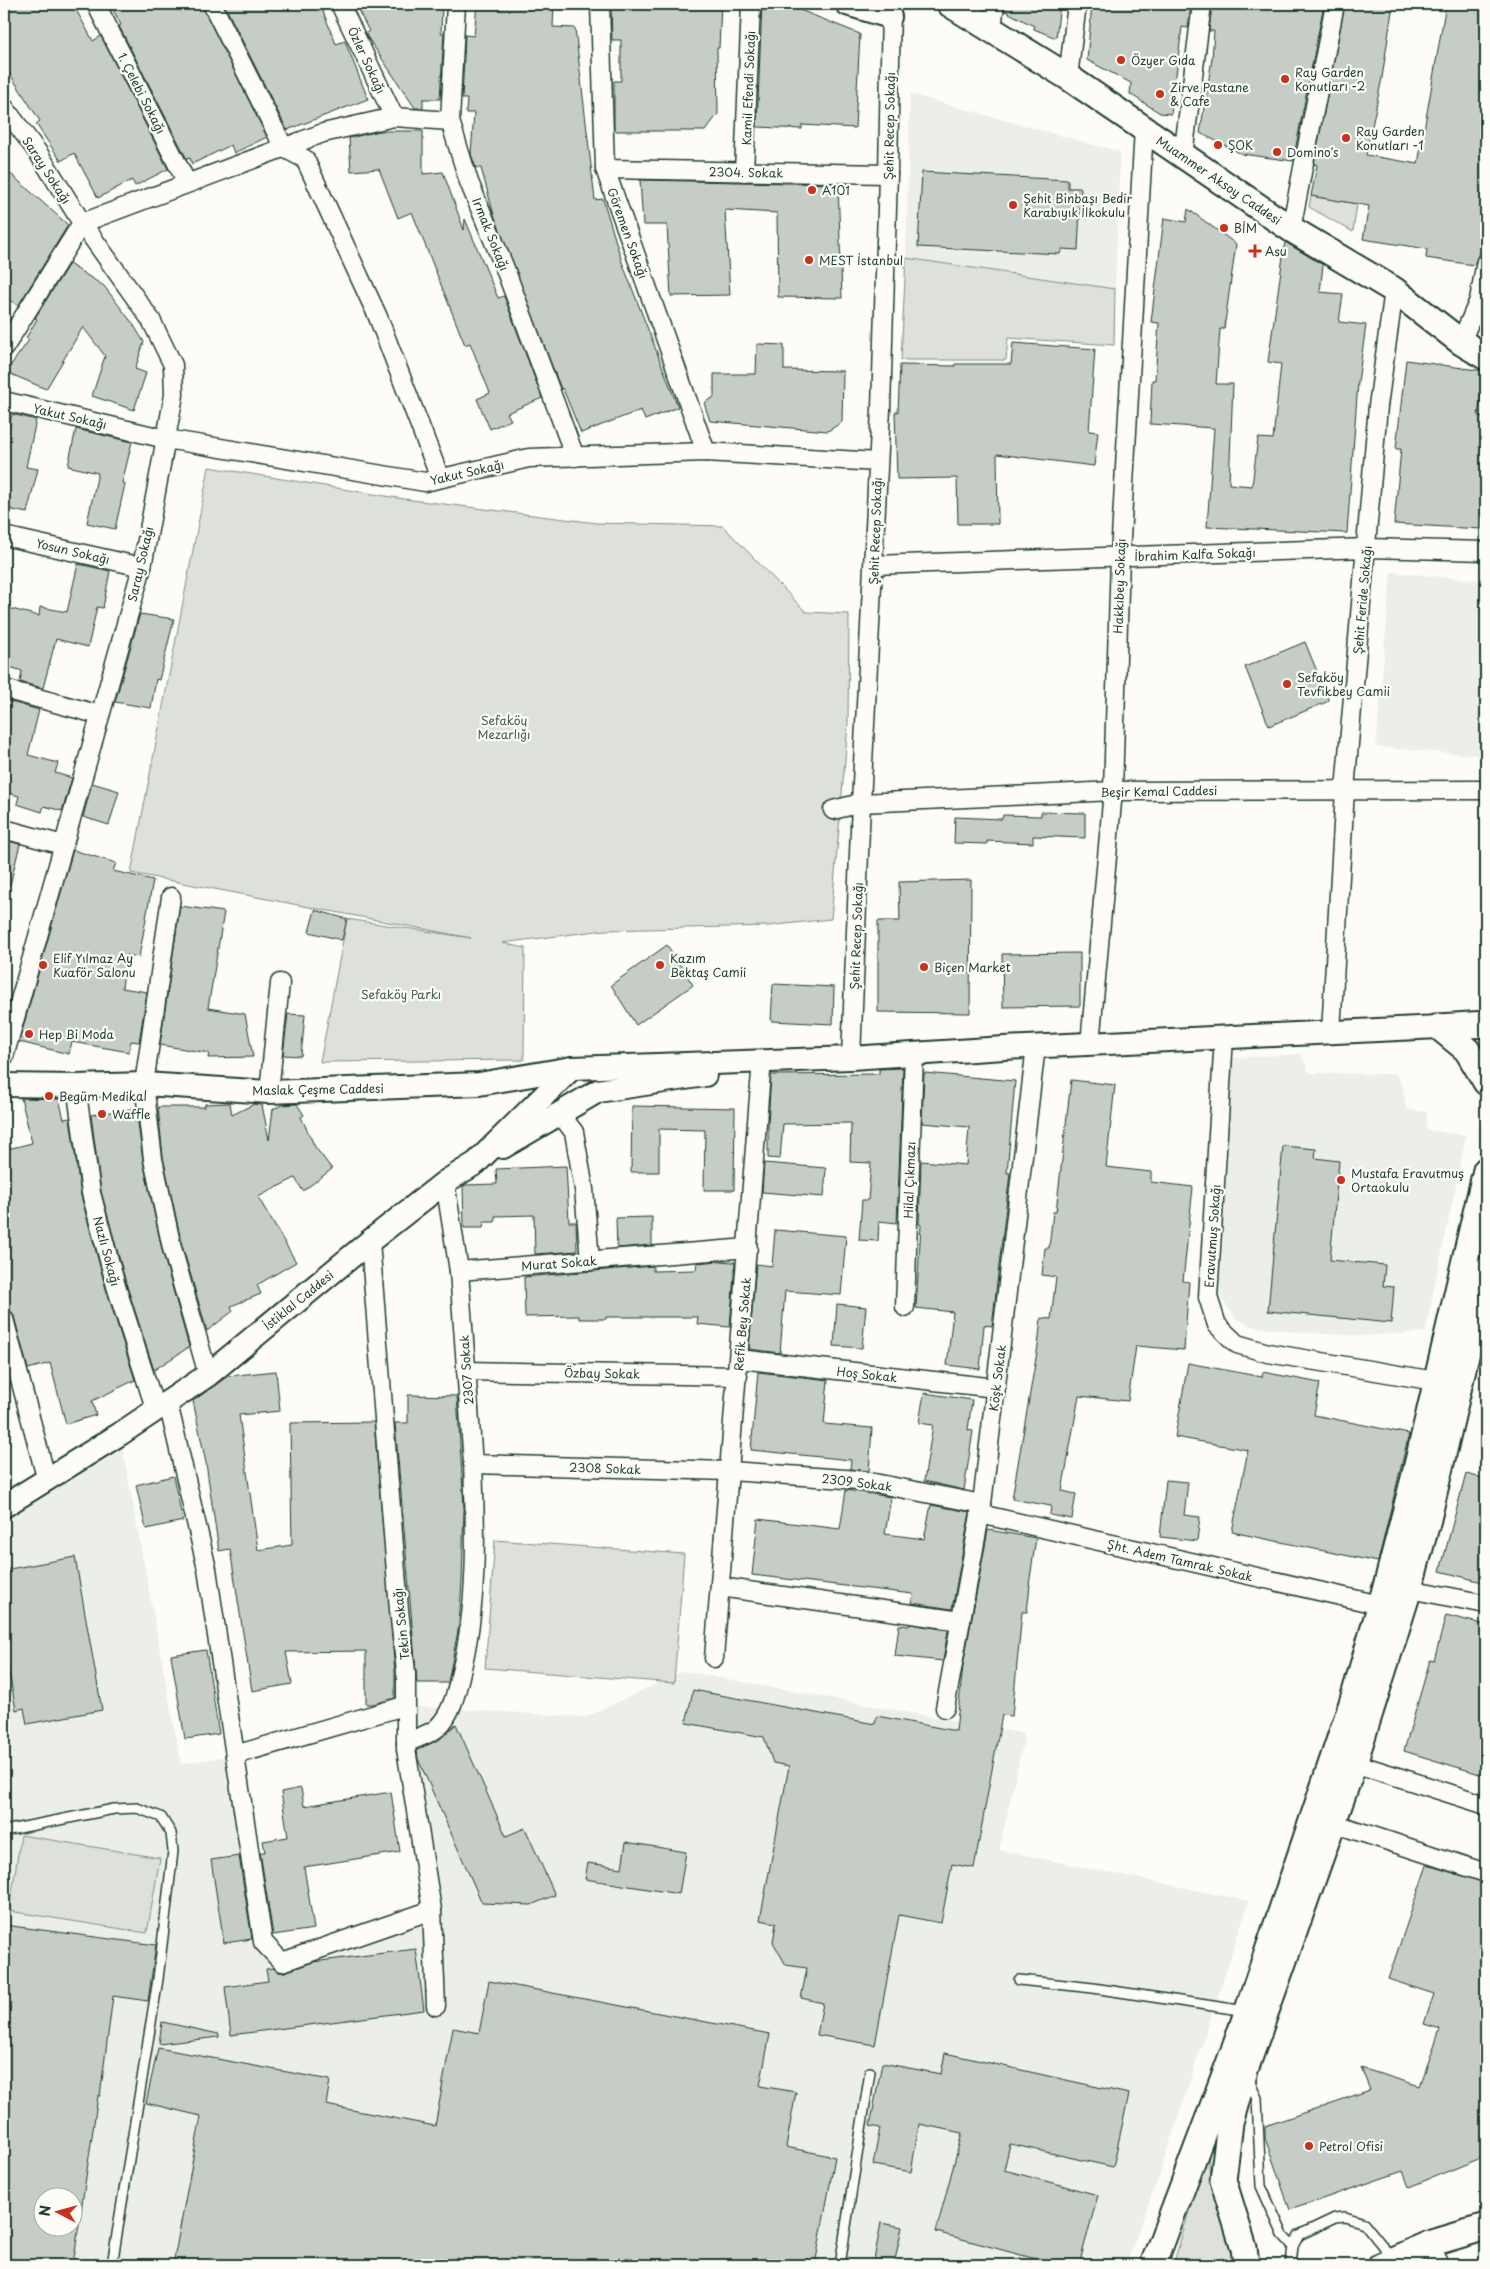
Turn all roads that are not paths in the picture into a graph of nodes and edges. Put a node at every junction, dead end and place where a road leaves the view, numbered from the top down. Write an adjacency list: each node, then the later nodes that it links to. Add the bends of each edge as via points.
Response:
1 (96, 4): 25 (street, 1. Çelebi Sokağı)
2 (212, 4): 20 (street)
3 (340, 4): 17 (street, Özler Sokağı)
4 (456, 4): 18 (street, Irmak Sokağı)
5 (600, 4): 22 (street, Göremen Sokağı)
6 (751, 4): 23 (street, Kamil Efendi Sokağı)
7 (847, 4): 13 (street)
8 (950, 4): 14 (main road, Muammer Aksoy Caddesi)
9 (995, 4): 14 (street)
10 (1077, 4): 15 (street)
11 (1202, 4): 21 (street)
12 (1334, 4): 27 (street)
13 (890, 10): 24 (street, Şehit Recep Sokağı)
14 (992, 29): 15 (main road, Muammer Aksoy Caddesi)
15 (1068, 78): 19 (main road, Muammer Aksoy Caddesi)
16 (4, 107): 26 (street, Saray Sokağı, via 39,154)
17 (394, 117): 18 (street); 20 (street, via 324,132)
18 (450, 121): 37 (street, Irmak Sokağı, via 469,182)
19 (1144, 128): 21 (main road, Muammer Aksoy Caddesi); 43 (street, Hakkıbey Sokağı)
20 (284, 148): 25 (street); 39 (street, via 305,159 378,318)
21 (1183, 156): 27 (main road, Muammer Aksoy Caddesi)
22 (605, 169): 23 (street, 2304. Sokak); 36 (street, Göremen Sokağı)
23 (744, 172): 24 (street, 2304. Sokak)
24 (888, 174): 38 (street, Şehit Recep Sokağı)
25 (188, 183): 26 (street)
26 (82, 223): 32 (street); 35 (street, Saray Sokağı, via 151,320 172,366 174,395)
27 (1291, 229): 29 (main road, Muammer Aksoy Caddesi)
28 (1486, 261): 31 (street, via 1479,300)
29 (1394, 290): 31 (main road, Muammer Aksoy Caddesi); 41 (street, Şehit Feride Sokağı, via 1378,406)
30 (1486, 338): 31 (main road)
31 (1460, 342): 33 (main road, Muammer Aksoy Caddesi)
32 (4, 348)
33 (1486, 357)
34 (4, 401): 35 (street, Yakut Sokağı)
35 (166, 439): 39 (street, Yakut Sokağı, via 425,482); 45 (street, Saray Sokağı)
36 (706, 452): 37 (street, Yakut Sokağı); 38 (street, Yakut Sokağı)
37 (575, 457): 39 (street, Yakut Sokağı, via 529,458)
38 (878, 462): 44 (street, Şehit Recep Sokağı)
39 (440, 478)
40 (4, 536): 45 (street, Yosun Sokağı)
41 (1367, 548): 42 (street, İbrahim Kalfa Sokağı); 43 (street, İbrahim Kalfa Sokağı); 48 (street, Şehit Feride Sokağı)
42 (1486, 551)
43 (1120, 556): 44 (street, İbrahim Kalfa Sokağı); 50 (street, Hakkıbey Sokağı)
44 (874, 565): 51 (street, Şehit Recep Sokağı)
45 (142, 567): 47 (street, Saray Sokağı)
46 (4, 689): 47 (street)
47 (100, 714): 54 (street, Saray Sokağı)
48 (1345, 790): 49 (street, Beşir Kemal Caddesi); 50 (street, Beşir Kemal Caddesi); 59 (street, Şehit Feride Sokağı)
49 (1486, 790)
50 (1113, 791): 51 (street, Beşir Kemal Caddesi); 61 (street, Hakkıbey Sokağı)
51 (861, 803): 52 (street, Beşir Kemal Caddesi); 65 (street, Şehit Recep Sokağı)
52 (833, 810)
53 (4, 829): 54 (street)
54 (63, 845): 64 (street, Saray Sokağı)
55 (171, 897): 69 (street)
56 (280, 983): 72 (street)
57 (1486, 1024): 58 (main road)
58 (1439, 1027): 59 (street); 68 (main road, via 1467,1050)
59 (1331, 1032): 60 (street)
60 (1224, 1037): 61 (street); 88 (street, Eravutmuş Sokağı, via 1208,1298 1217,1325 1237,1344 1268,1353)
61 (1090, 1044): 62 (street)
62 (1036, 1046): 63 (street); 89 (street, Köşk Sokak)
63 (914, 1054): 65 (street); 82 (street, Hilal Çıkmazı)
64 (4, 1058)
65 (851, 1058): 66 (street)
66 (762, 1060): 67 (street, Maslak Çeşme Caddesi); 73 (street, via 700,1076 598,1092); 78 (street, Refik Bey Sokak)
67 (572, 1068): 72 (street, Maslak Çeşme Caddesi, via 479,1084); 74 (street, İstiklal Caddesi)
68 (1486, 1082)
69 (144, 1084): 71 (street, Maslak Çeşme Caddesi); 72 (street, Maslak Çeşme Caddesi); 87 (street, via 156,1177 172,1248)
70 (4, 1085): 71 (street, Maslak Çeşme Caddesi)
71 (76, 1086): 90 (street, Nazlı Sokağı, via 91,1193 116,1286)
72 (269, 1092)
73 (560, 1114): 74 (street); 79 (street, via 574,1132 584,1188)
74 (476, 1163): 76 (street, İstiklal Caddesi)
75 (1486, 1170): 88 (main road)
76 (445, 1182): 77 (street, İstiklal Caddesi); 81 (street)
77 (370, 1241): 87 (street, İstiklal Caddesi); 101 (street, Tekin Sokağı, via 406,1672)
78 (748, 1248): 79 (street, Murat Sokak); 85 (street, Refik Bey Sokak)
79 (590, 1261): 81 (street, Murat Sokak)
80 (1486, 1270): 83 (main road)
81 (459, 1271): 86 (street, 2307 Sokak)
82 (905, 1307)
83 (1482, 1311): 97 (main road, via 1428,1519)
84 (4, 1319): 93 (street)
85 (738, 1368): 86 (street, Özbay Sokak); 89 (street, Hoş Sokak); 92 (street, Refik Bey Sokak)
86 (466, 1371): 91 (street, 2307 Sokak)
87 (208, 1375): 90 (street, İstiklal Caddesi)
88 (1435, 1381): 97 (main road)
89 (996, 1388): 95 (street, Köşk Sokak)
90 (162, 1407): 93 (street, İstiklal Caddesi); 104 (street, Nazlı Sokağı, via 207,1569)
91 (476, 1464): 92 (street, 2308 Sokak); 103 (street, 2307 Sokak, via 474,1598 469,1643 453,1702 438,1727)
92 (730, 1471): 95 (street, 2309 Sokak, via 859,1480); 96 (street, Refik Bey Sokak)
93 (47, 1481): 94 (street, İstiklal Caddesi)
94 (4, 1506)
95 (981, 1509): 97 (street, Şht. Adem Tamrak Sokak); 99 (street, Köşk Sokak)
96 (720, 1587): 99 (street); 100 (street, Refik Bey Sokak)
97 (1392, 1593): 98 (street, Şht. Adem Tamrak Sokak); 105 (main road); 113 (main road)
98 (1486, 1604)
99 (961, 1621): 102 (street, Köşk Sokak)
100 (714, 1658)
101 (404, 1706): 103 (street, Tekin Sokağı); 104 (street)
102 (945, 1708)
103 (406, 1742): 110 (street, Tekin Sokağı)
104 (235, 1755): 110 (street, Nazlı Sokağı, via 263,1942 282,1962)
105 (1354, 1763): 106 (street); 107 (main road)
106 (1486, 1805)
107 (1333, 1823): 109 (street); 114 (main road)
108 (4, 1831): 121 (lane, via 114,1809 137,1808 161,1818 171,1833 173,1851 158,1979)
109 (1486, 1873)
110 (432, 1910): 112 (street, Tekin Sokağı)
111 (1019, 1980): 113 (lane)
112 (436, 2006)
113 (1247, 2011): 119 (main road)
114 (1245, 2070): 117 (lane, via 1257,2098 1261,2186 1283,2235); 123 (main road, via 1230,2123 1223,2180 1244,2248)
115 (870, 2072): 122 (lane)
116 (1486, 2227): 118 (main road)
117 (1293, 2246): 120 (lane, via 1299,2235 1307,2230 1345,2217 1364,2223); 124 (lane)
118 (1434, 2255): 120 (main road)
119 (1157, 2260)
120 (1387, 2262)
121 (112, 2265)
122 (840, 2265)
123 (1246, 2265)
124 (1291, 2265)

